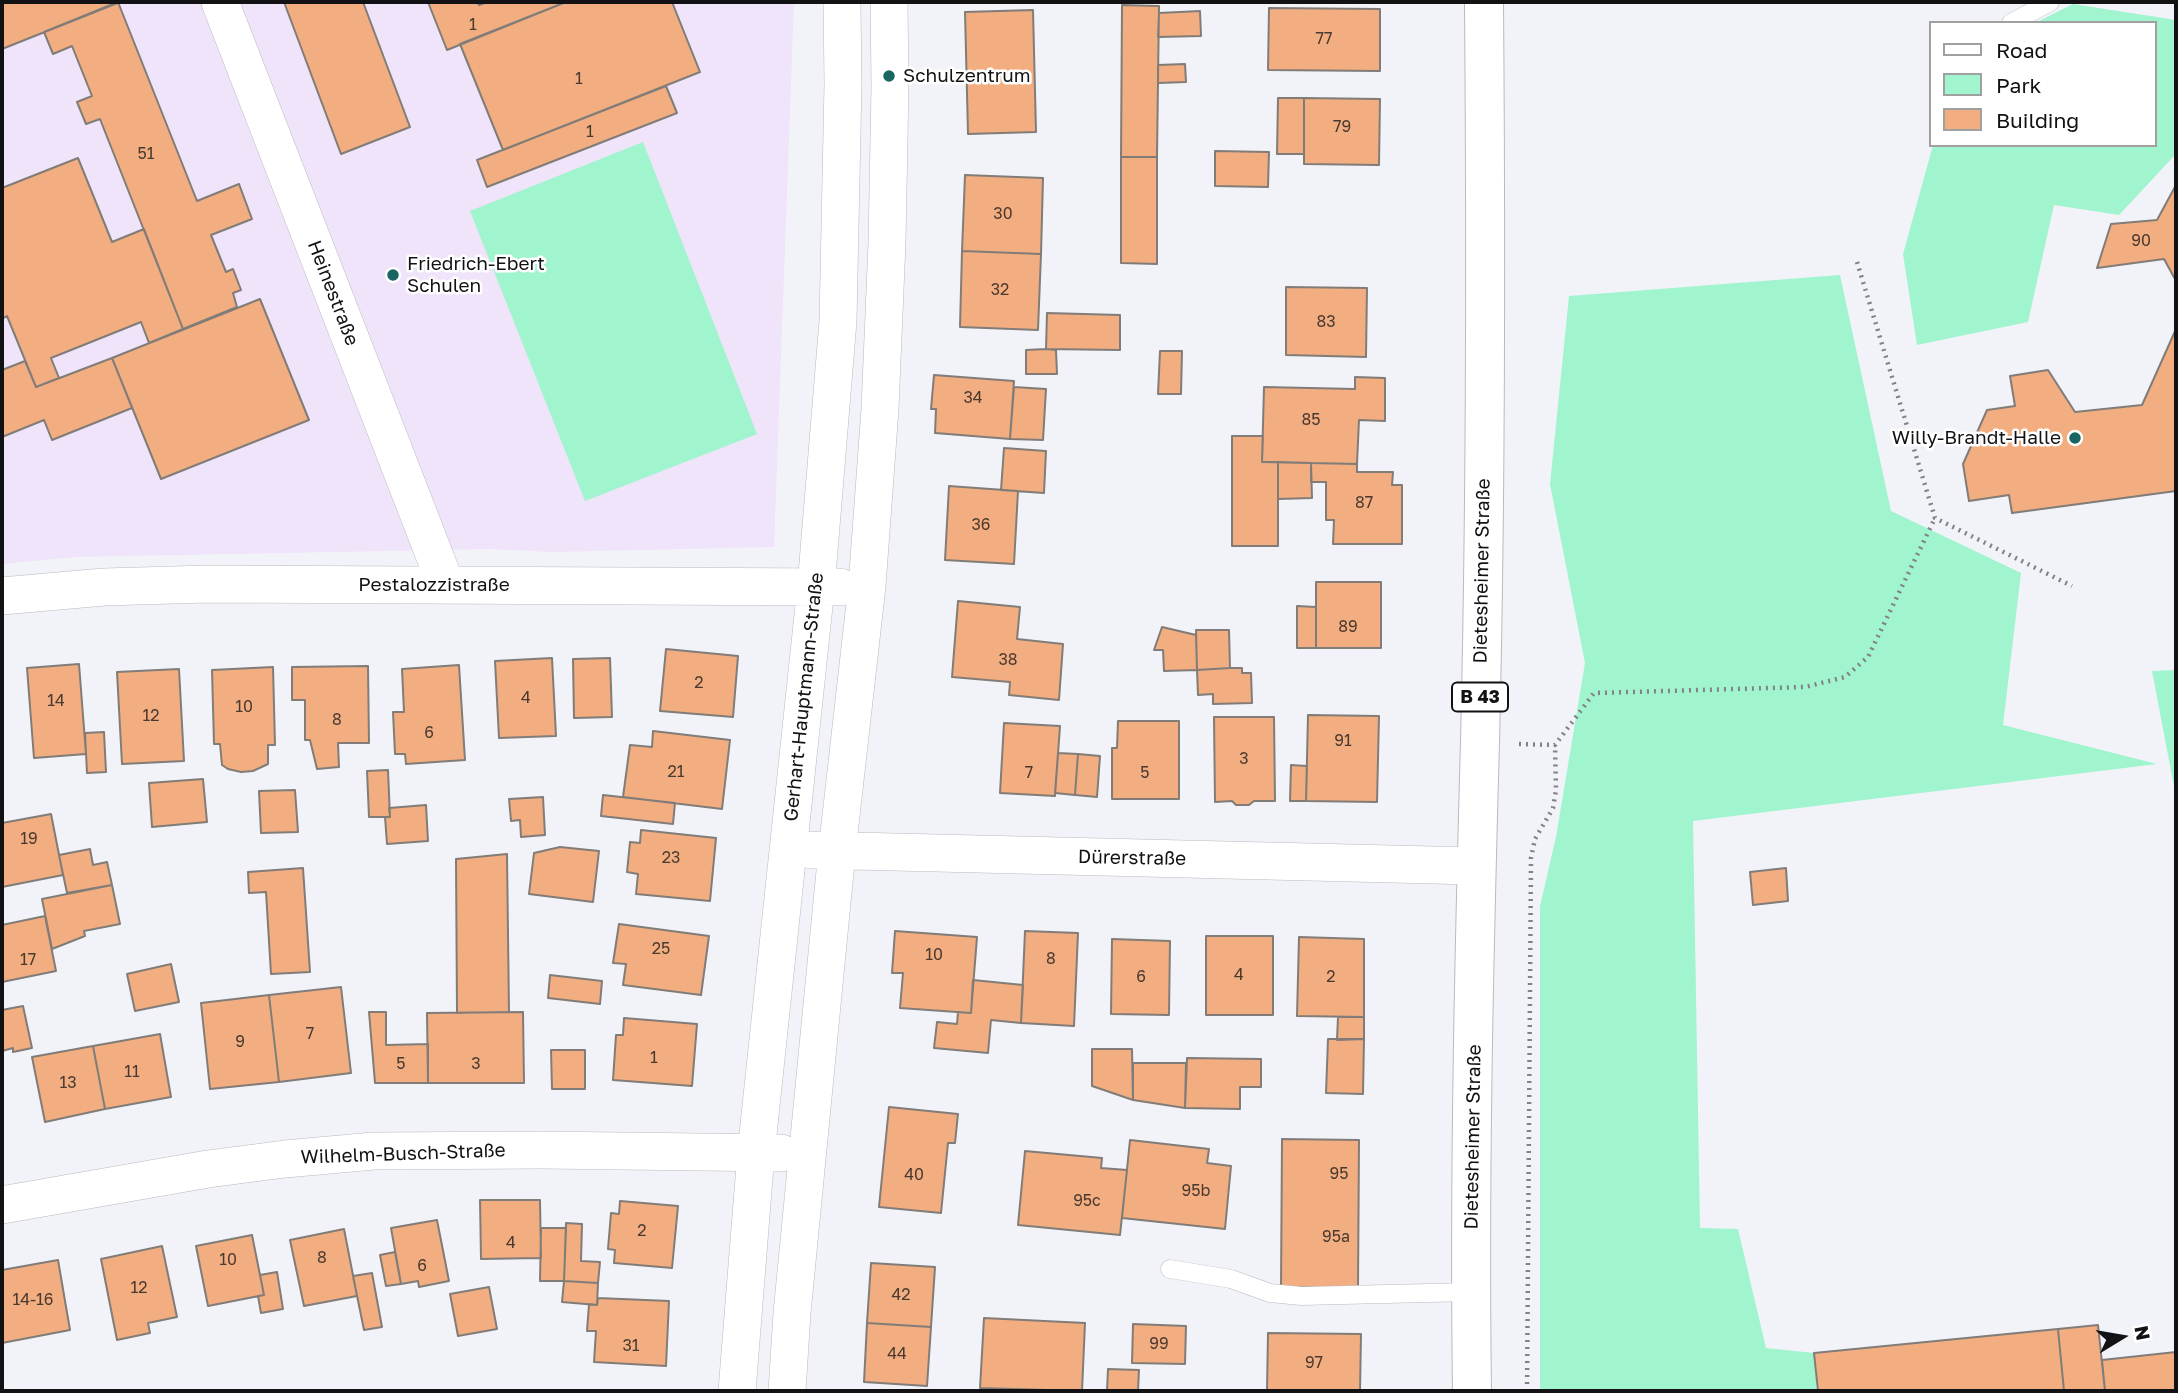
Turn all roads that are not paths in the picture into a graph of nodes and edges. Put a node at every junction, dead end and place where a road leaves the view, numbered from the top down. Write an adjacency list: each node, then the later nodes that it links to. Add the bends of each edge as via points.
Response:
1 (220, 2): 7 (street, Heinestraße)
2 (842, 2): 9 (street, Gerhart-Hauptmann-Straße, via 838,321)
3 (889, 2): 8 (street, via 887,256)
4 (1484, 2): 13 (main road, Dietesheimer Straße / B 43, via 1486,269)
5 (2050, 2): 6 (lane)
6 (2015, 21)
7 (446, 585): 9 (street, Pestalozzistraße); 10 (street, Pestalozzistraße, via 208,584)
8 (867, 586): 9 (street, Pestalozzistraße); 12 (street)
9 (816, 587): 11 (street, Gerhart-Hauptmann-Straße)
10 (2, 596)
11 (789, 849): 12 (street, Dürerstraße); 14 (street, Gerhart-Hauptmann-Straße)
12 (837, 851): 13 (street, Dürerstraße); 15 (street)
13 (1475, 866): 18 (main road, Dietesheimer Straße / B 43)
14 (756, 1153): 15 (street, Wilhelm-Busch-Straße); 16 (street, Wilhelm-Busch-Straße, via 360,1152 208,1169); 19 (street, Gerhart-Hauptmann-Straße)
15 (807, 1154): 20 (street)
16 (2, 1205)
17 (1170, 1269): 18 (lane, via 1301,1296)
18 (1471, 1292): 21 (main road, Dietesheimer Straße / B 43)
19 (737, 1391)
20 (787, 1391)
21 (1472, 1391)

